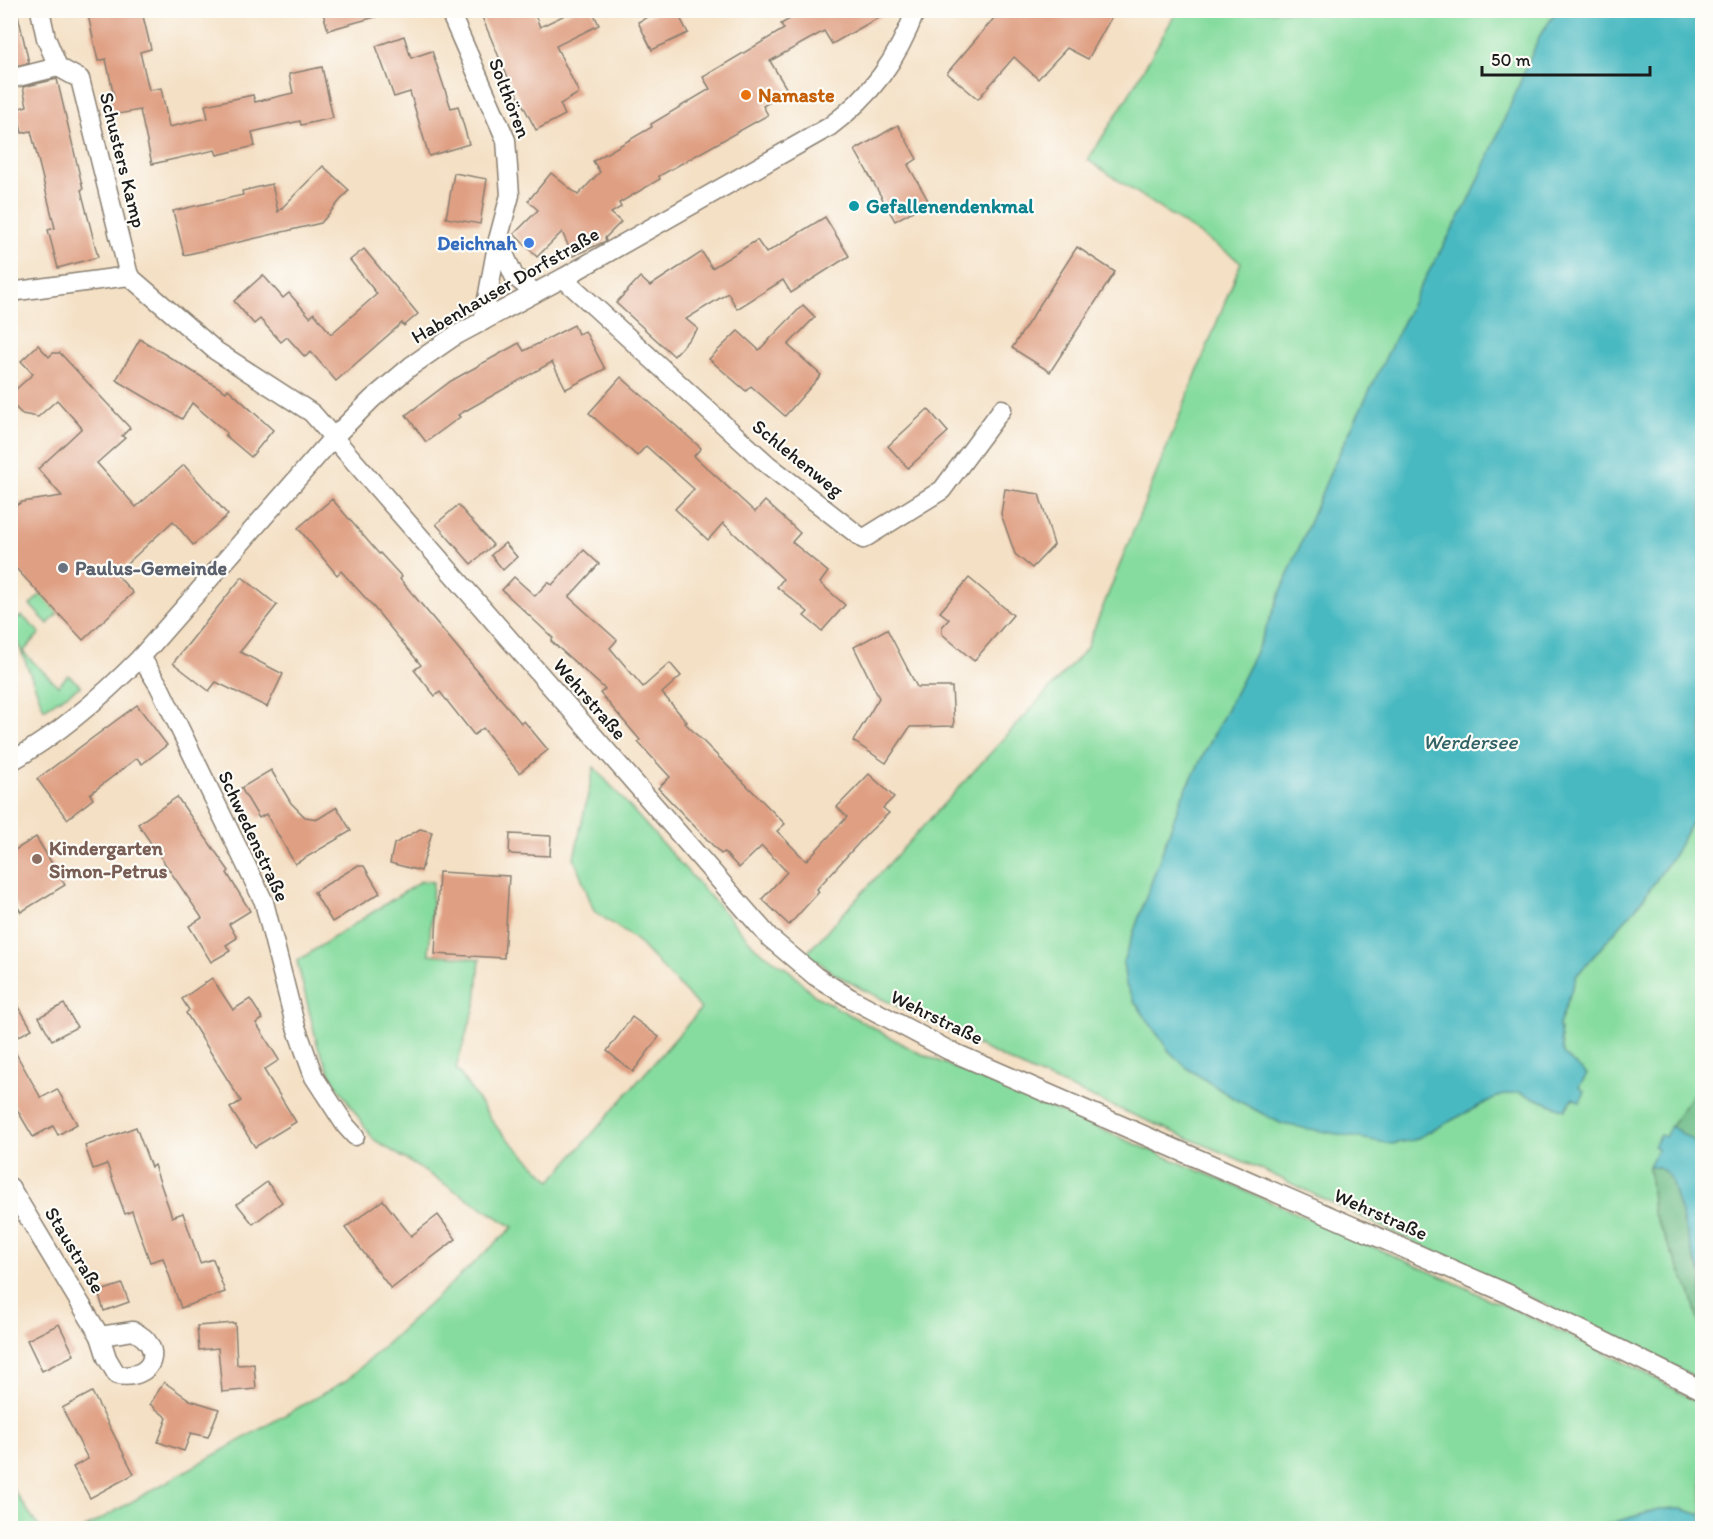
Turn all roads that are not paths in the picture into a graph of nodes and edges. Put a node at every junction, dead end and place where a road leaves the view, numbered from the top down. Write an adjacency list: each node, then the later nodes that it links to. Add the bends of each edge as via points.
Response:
1 (40, 10): 4 (street)
2 (449, 10): 6 (street, Solthören, via 506,140 510,195)
3 (916, 10): 8 (street, Habenhauser Dorfstraße, via 908,32 881,77 852,110 829,127)
4 (58, 68): 5 (street); 7 (street, Schusters Kamp, via 80,79)
5 (10, 79)
6 (498, 240): 10 (street, via 514,276); 11 (street, Solthören)
7 (129, 276): 9 (street); 13 (street, Wehrstraße, via 216,351 312,413)
8 (563, 278): 10 (street, Habenhauser Dorfstraße); 12 (street, Schlehenweg, via 767,464 863,539 942,490)
9 (10, 292)
10 (535, 293): 11 (street, Habenhauser Dorfstraße)
11 (483, 321): 13 (street, Habenhauser Dorfstraße, via 411,366)
12 (1002, 409)
13 (332, 438): 14 (street, Habenhauser Dorfstraße); 19 (street, Wehrstraße, via 770,938 814,976 948,1050 1511,1295)
14 (141, 657): 15 (street, Habenhauser Dorfstraße, via 84,710); 16 (street, Schwedenstraße, via 159,686 264,902 295,1024 314,1077)
15 (10, 762)
16 (355, 1136)
17 (10, 1187): 18 (street, Staustraße)
18 (100, 1336)
19 (1702, 1390)

